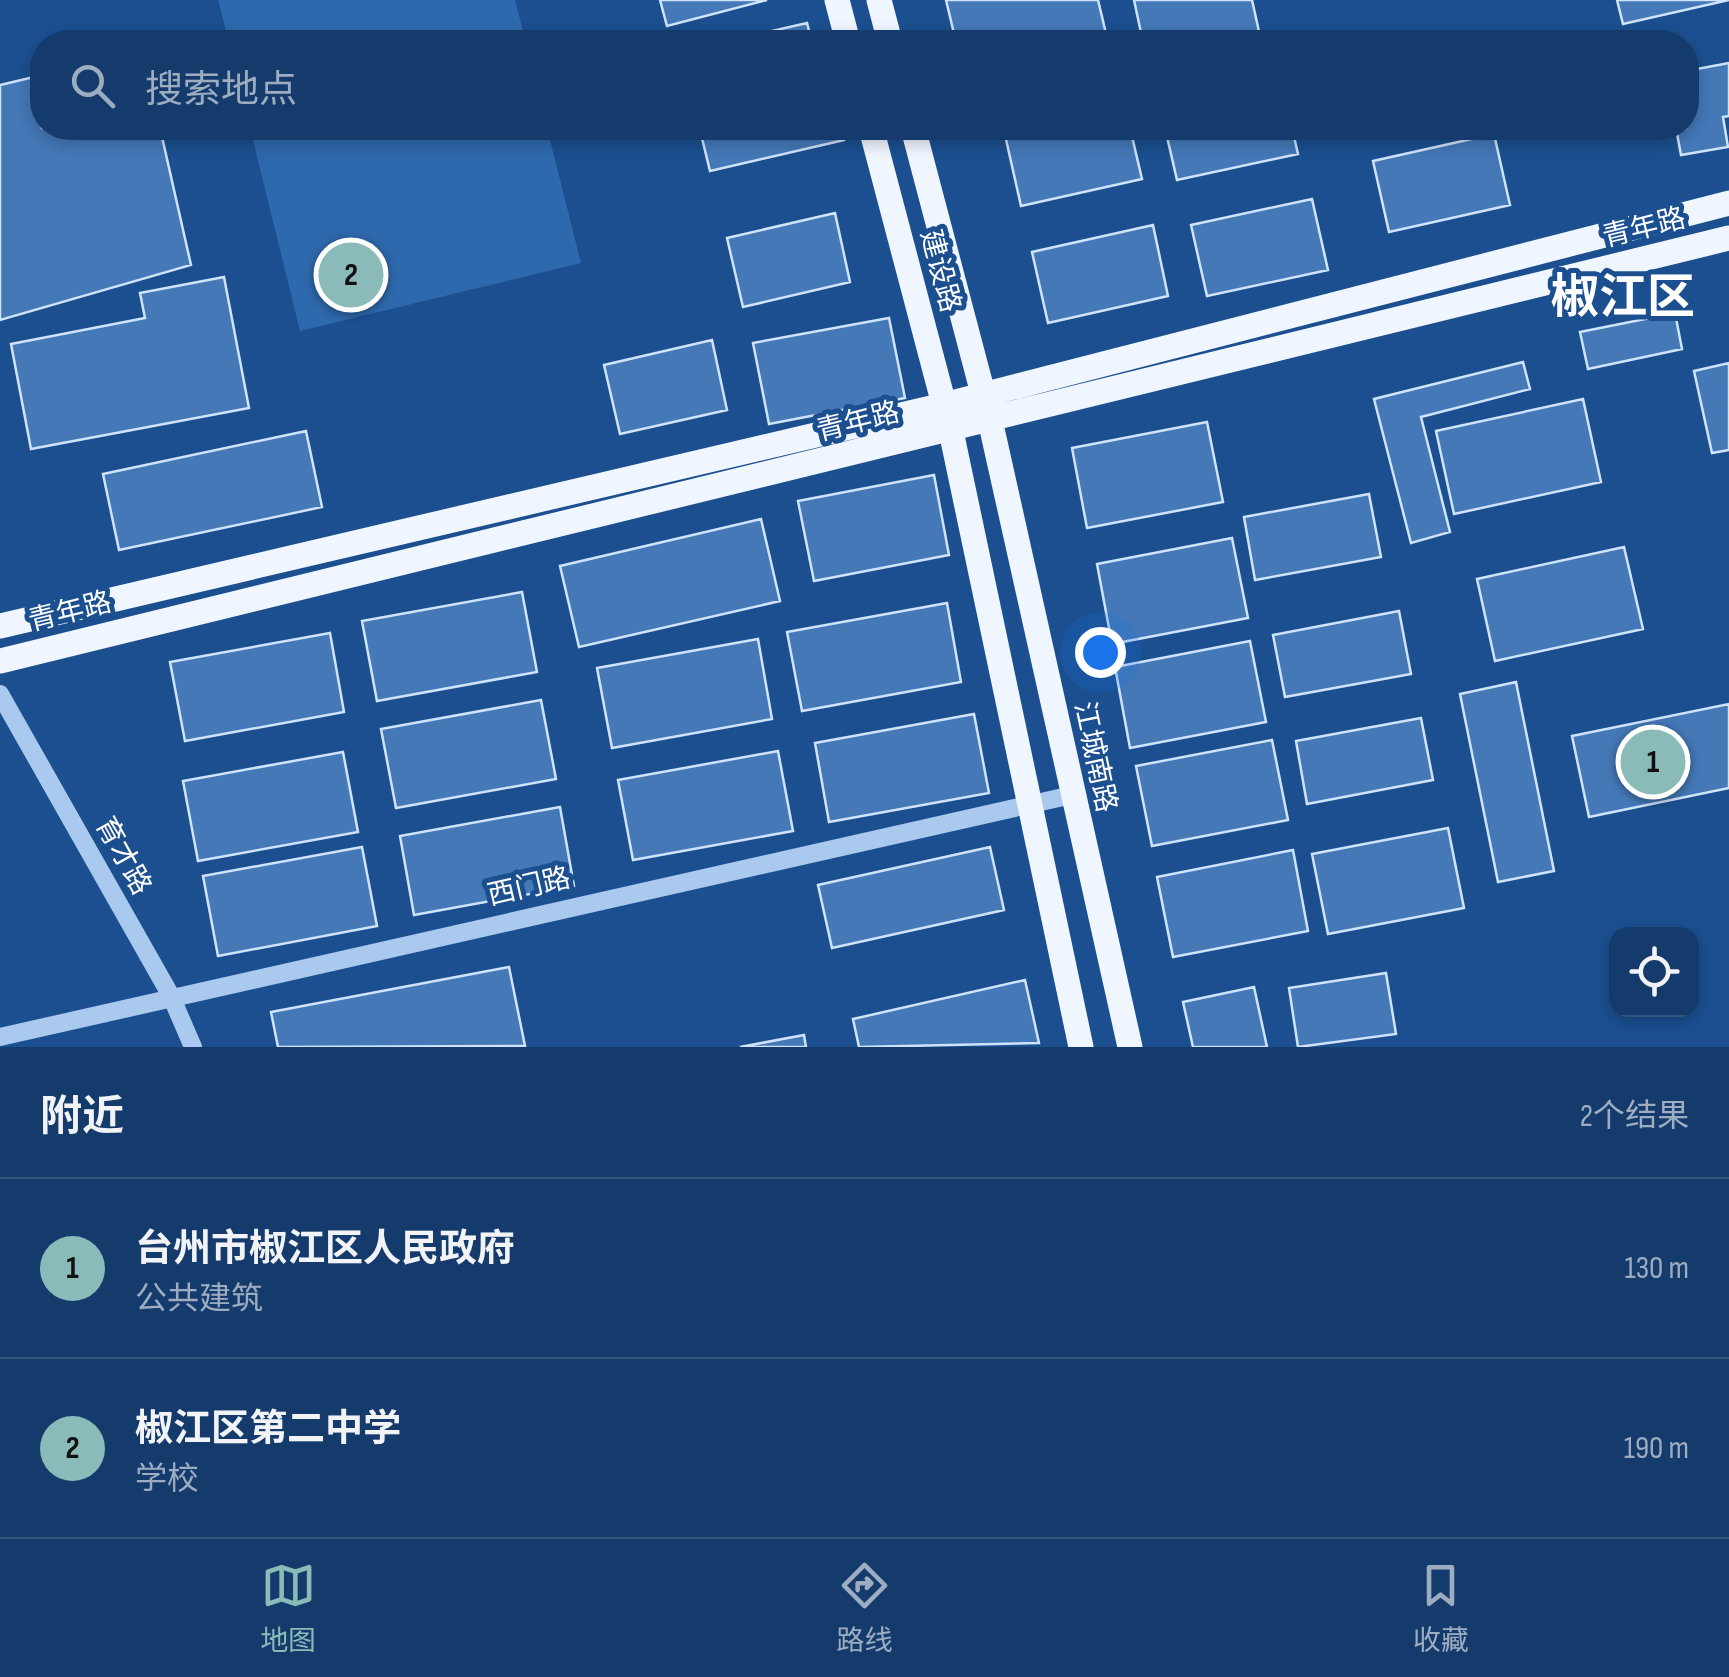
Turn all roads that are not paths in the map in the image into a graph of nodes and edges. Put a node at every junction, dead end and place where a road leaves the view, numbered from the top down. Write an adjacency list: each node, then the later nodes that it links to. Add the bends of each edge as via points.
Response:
1 (837, 0): 3 (main road)
2 (879, 0): 4 (main road)
3 (845, 30)
4 (887, 30)
5 (873, 140): 10 (main road, 建设路)
6 (916, 140): 9 (main road, 建设路)
7 (1729, 204): 9 (main road)
8 (1729, 238): 11 (main road, 青年路)
9 (983, 392): 10 (main road); 11 (main road, 建设路)
10 (948, 418): 11 (main road, 青年路); 12 (main road); 13 (main road, 青年路); 16 (main road)
11 (990, 420): 15 (main road, 江城南路)
12 (0, 626)
13 (0, 661)
14 (0, 694): 17 (street, 育才路)
15 (1072, 795): 16 (street, 西门路); 21 (main road, 江城南路)
16 (1031, 801): 17 (street, 西门路); 20 (main road)
17 (171, 996): 18 (street, 西门路); 19 (street, 育才路)
18 (0, 1037)
19 (193, 1047)
20 (1081, 1047)
21 (1130, 1047)

